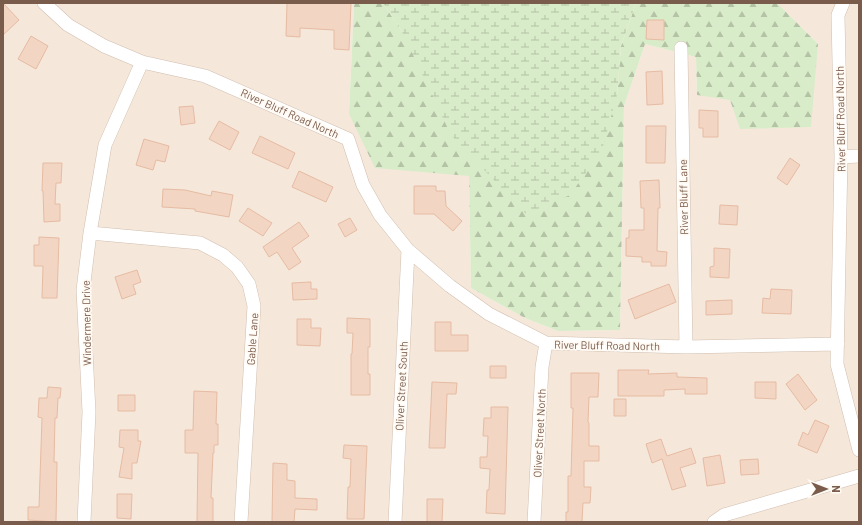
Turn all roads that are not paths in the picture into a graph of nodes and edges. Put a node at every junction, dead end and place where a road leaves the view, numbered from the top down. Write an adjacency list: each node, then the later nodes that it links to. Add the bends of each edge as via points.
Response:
1 (44, 3): 4 (street, River Bluff Road North, via 68,25 104,46)
2 (843, 3): 5 (street, River Bluff Road North, via 838,15)
3 (681, 48): 11 (street, River Bluff Lane)
4 (142, 62): 7 (street, Windermere Drive, via 104,145); 8 (street, River Bluff Road North, via 205,76 348,139 363,185 380,215)
5 (841, 156): 6 (street); 10 (street, River Bluff Road North)
6 (859, 156)
7 (90, 234): 14 (street, Windermere Drive, via 83,290 89,412); 15 (street, Gable Lane, via 200,243 224,255 237,267 249,284 254,306)
8 (408, 250): 9 (street, River Bluff Road North, via 450,286 489,314); 16 (street, Oliver Street South)
9 (546, 343): 11 (street, River Bluff Road North); 17 (street, Oliver Street North, via 542,367)
10 (838, 344): 11 (street, River Bluff Road North); 12 (street, via 837,364)
11 (686, 347)
12 (859, 450)
13 (859, 476): 18 (street, via 724,514)
14 (84, 522)
15 (241, 522)
16 (395, 522)
17 (534, 522)
18 (714, 522)

